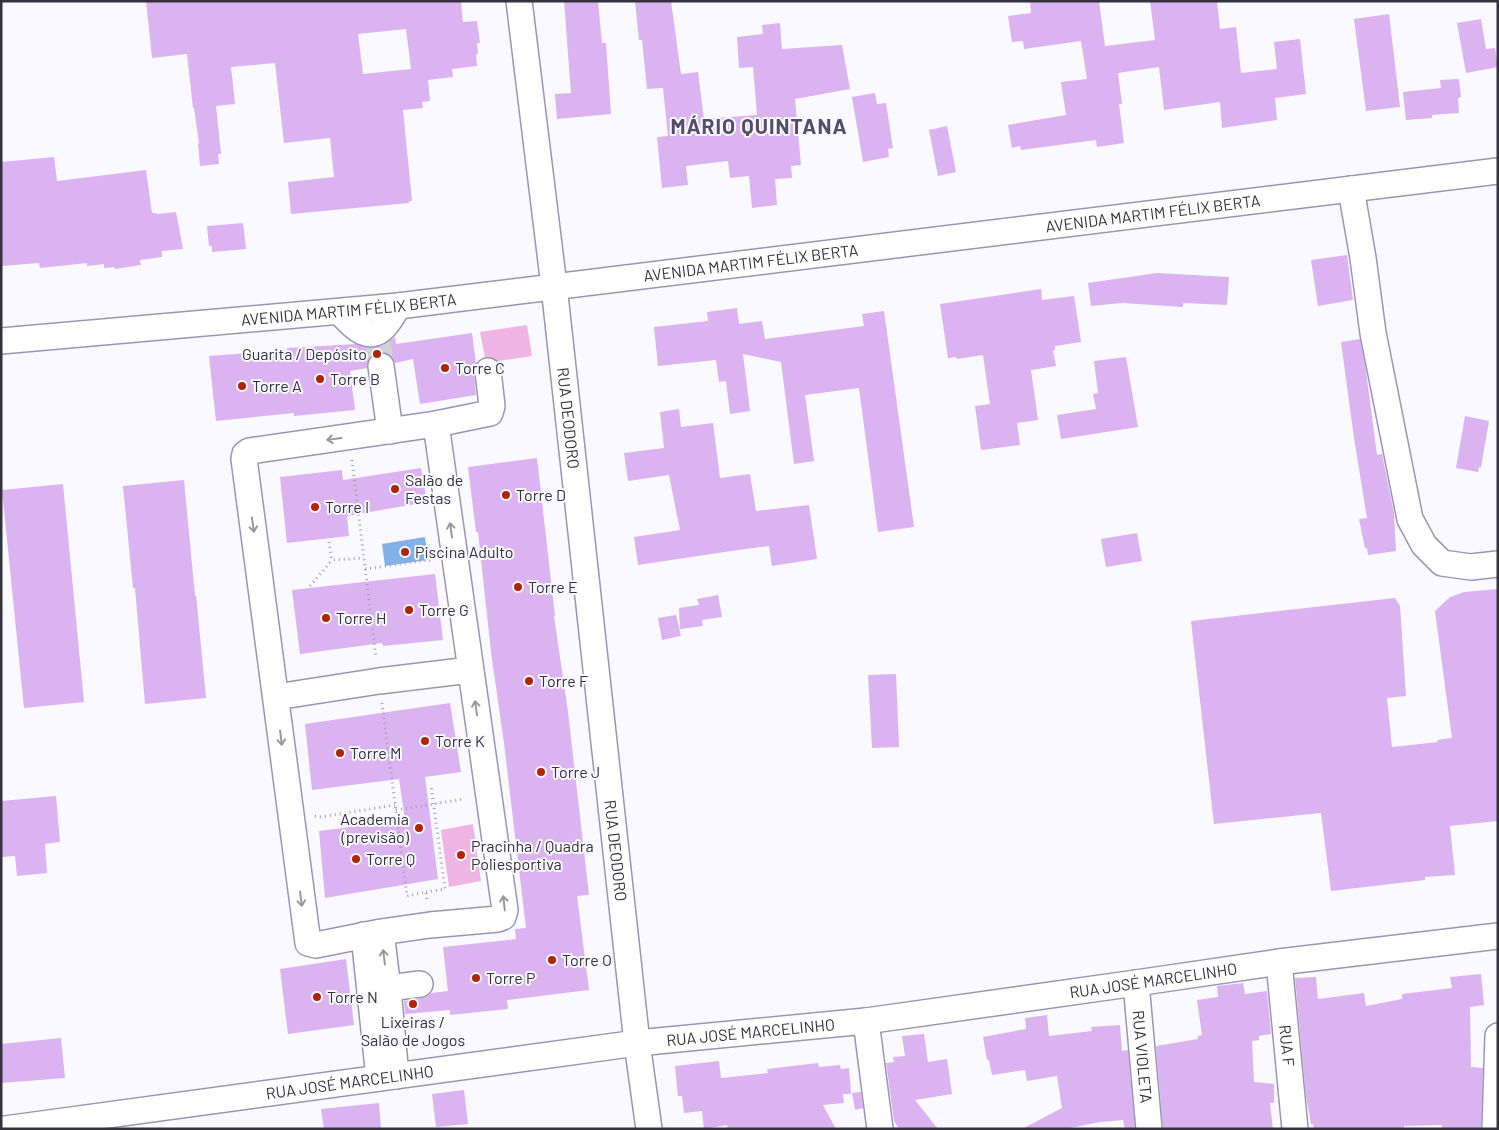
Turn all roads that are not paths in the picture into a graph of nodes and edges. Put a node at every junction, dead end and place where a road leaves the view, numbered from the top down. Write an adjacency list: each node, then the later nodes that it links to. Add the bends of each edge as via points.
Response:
1 (519, 1): 4 (street, RUA DEODORO)
2 (1498, 171): 3 (street, AVENIDA MARTIM FÉLIX BERTA)
3 (1351, 189): 4 (street, AVENIDA MARTIM FÉLIX BERTA); 12 (street, via 1373,333 1410,519 1424,545 1442,563 1470,567)
4 (554, 286): 5 (street, AVENIDA MARTIM FÉLIX BERTA); 23 (street, RUA DEODORO)
5 (398, 306): 6 (street, AVENIDA MARTIM FÉLIX BERTA); 6 (street, via 390,322 374,338 352,326)
6 (340, 312): 7 (street, AVENIDA MARTIM FÉLIX BERTA)
7 (1, 341)
8 (377, 366): 11 (street)
9 (488, 370): 10 (street, via 490,413)
10 (436, 424): 11 (street); 13 (street, one-way to 10)
11 (386, 431): 14 (street, one-way to 14, via 245,454)
12 (1498, 564)
13 (470, 670): 14 (street); 15 (street, one-way to 13, via 503,917 505,910)
14 (276, 697): 15 (street, one-way to 15, via 308,943 316,945)
15 (372, 934): 20 (street)
16 (1498, 936): 17 (street, RUA JOSÉ MARCELINHO)
17 (1279, 962): 18 (street, RUA JOSÉ MARCELINHO); 29 (street, RUA F)
18 (1136, 983): 21 (street, RUA JOSÉ MARCELINHO); 28 (street, RUA VIOLETA)
19 (420, 984): 20 (street)
20 (379, 990): 24 (street)
21 (866, 1021): 23 (street, RUA JOSÉ MARCELINHO); 27 (street)
22 (1498, 1036): 30 (street)
23 (637, 1043): 24 (street, RUA JOSÉ MARCELINHO); 25 (street, RUA DEODORO)
24 (388, 1076): 26 (street, RUA JOSÉ MARCELINHO)
25 (648, 1128)
26 (5, 1129)
27 (880, 1129)
28 (1149, 1129)
29 (1295, 1129)
30 (1495, 1129)

